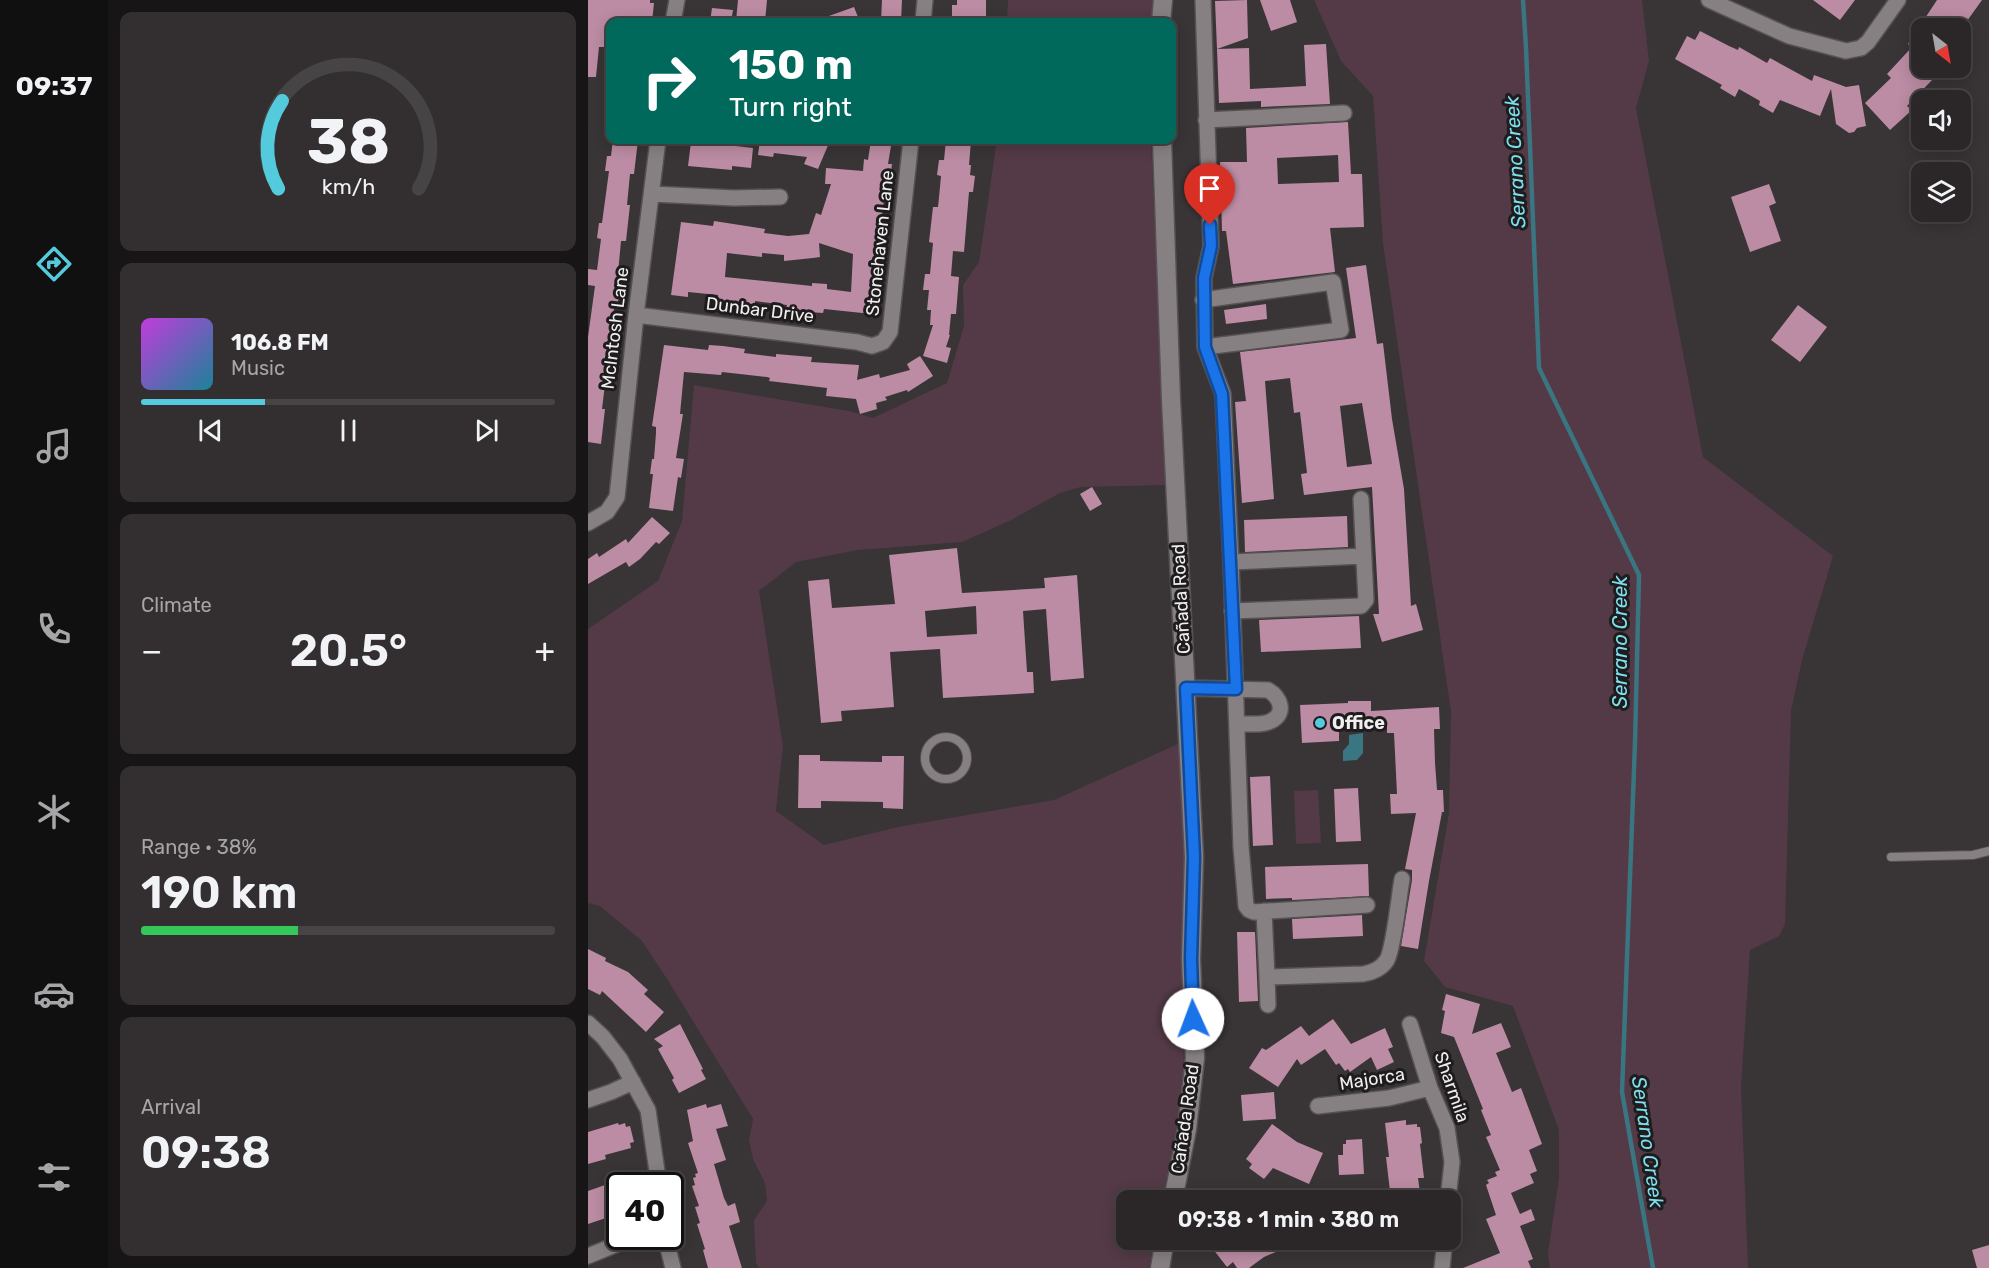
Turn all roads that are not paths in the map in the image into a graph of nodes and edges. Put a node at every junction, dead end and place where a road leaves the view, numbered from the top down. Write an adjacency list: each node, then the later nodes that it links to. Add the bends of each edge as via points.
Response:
1 (676, 0): 7 (street)
2 (925, 0): 8 (street)
3 (1163, 0): 9 (street)
4 (1203, 0): 11 (street)
5 (1709, 0): 6 (street, via 1789,36 1846,51 1861,48)
6 (1898, 0)
7 (674, 18)
8 (923, 18)
9 (1161, 18)
10 (1344, 113): 11 (street)
11 (1206, 120): 17 (street, via 1211,246)
12 (658, 144): 15 (street, McIntosh Lane)
13 (911, 144): 19 (street, Stonehaven Lane, via 890,332)
14 (1162, 144): 26 (street, Cañada Road)
15 (652, 194): 16 (street); 18 (street, McIntosh Lane)
16 (780, 196)
17 (1203, 300): 20 (street); 20 (street, via 1333,282 1341,330)
18 (636, 315): 19 (street, Dunbar Drive); 22 (street, McIntosh Lane, via 617,498)
19 (878, 345)
20 (1205, 347): 24 (street, via 1222,394)
21 (1361, 498): 23 (street)
22 (594, 519)
23 (1363, 556): 24 (street); 25 (street, via 1366,600 1361,606)
24 (1231, 562): 25 (street)
25 (1232, 610): 27 (street)
26 (1186, 688): 27 (street); 44 (street, Cañada Road, via 1194,857 1191,959 1195,1058)
27 (1236, 689): 28 (street); 28 (street, via 1268,690 1275,694 1281,707 1271,722)
28 (1237, 724): 34 (street, via 1246,906 1254,912)
29 (966, 762): 29 (lane, via 962,745 951,738 939,739 926,753 927,766 941,779 955,777)
30 (1989, 851): 31 (lane, via 1973,855)
31 (1891, 857)
32 (1402, 879): 35 (street, via 1390,954 1381,967 1363,974)
33 (1367, 905): 34 (street)
34 (1264, 911): 35 (street)
35 (1266, 977): 36 (street)
36 (1268, 1005)
37 (588, 1023): 39 (street, via 620,1059)
38 (1410, 1024): 40 (street, Sharmila)
39 (633, 1082): 41 (street); 43 (street, via 650,1116)
40 (1430, 1088): 42 (street, Majorca, via 1389,1098); 45 (street, Sharmila, via 1447,1128 1452,1162)
41 (588, 1100)
42 (1318, 1106)
43 (657, 1172)
44 (1175, 1190)
45 (1449, 1190)
46 (606, 1249): 50 (street)
47 (668, 1250): 51 (street)
48 (1163, 1250): 52 (street)
49 (1444, 1250): 53 (street)
50 (588, 1256)
51 (673, 1268)
52 (1160, 1268)
53 (1442, 1268)

